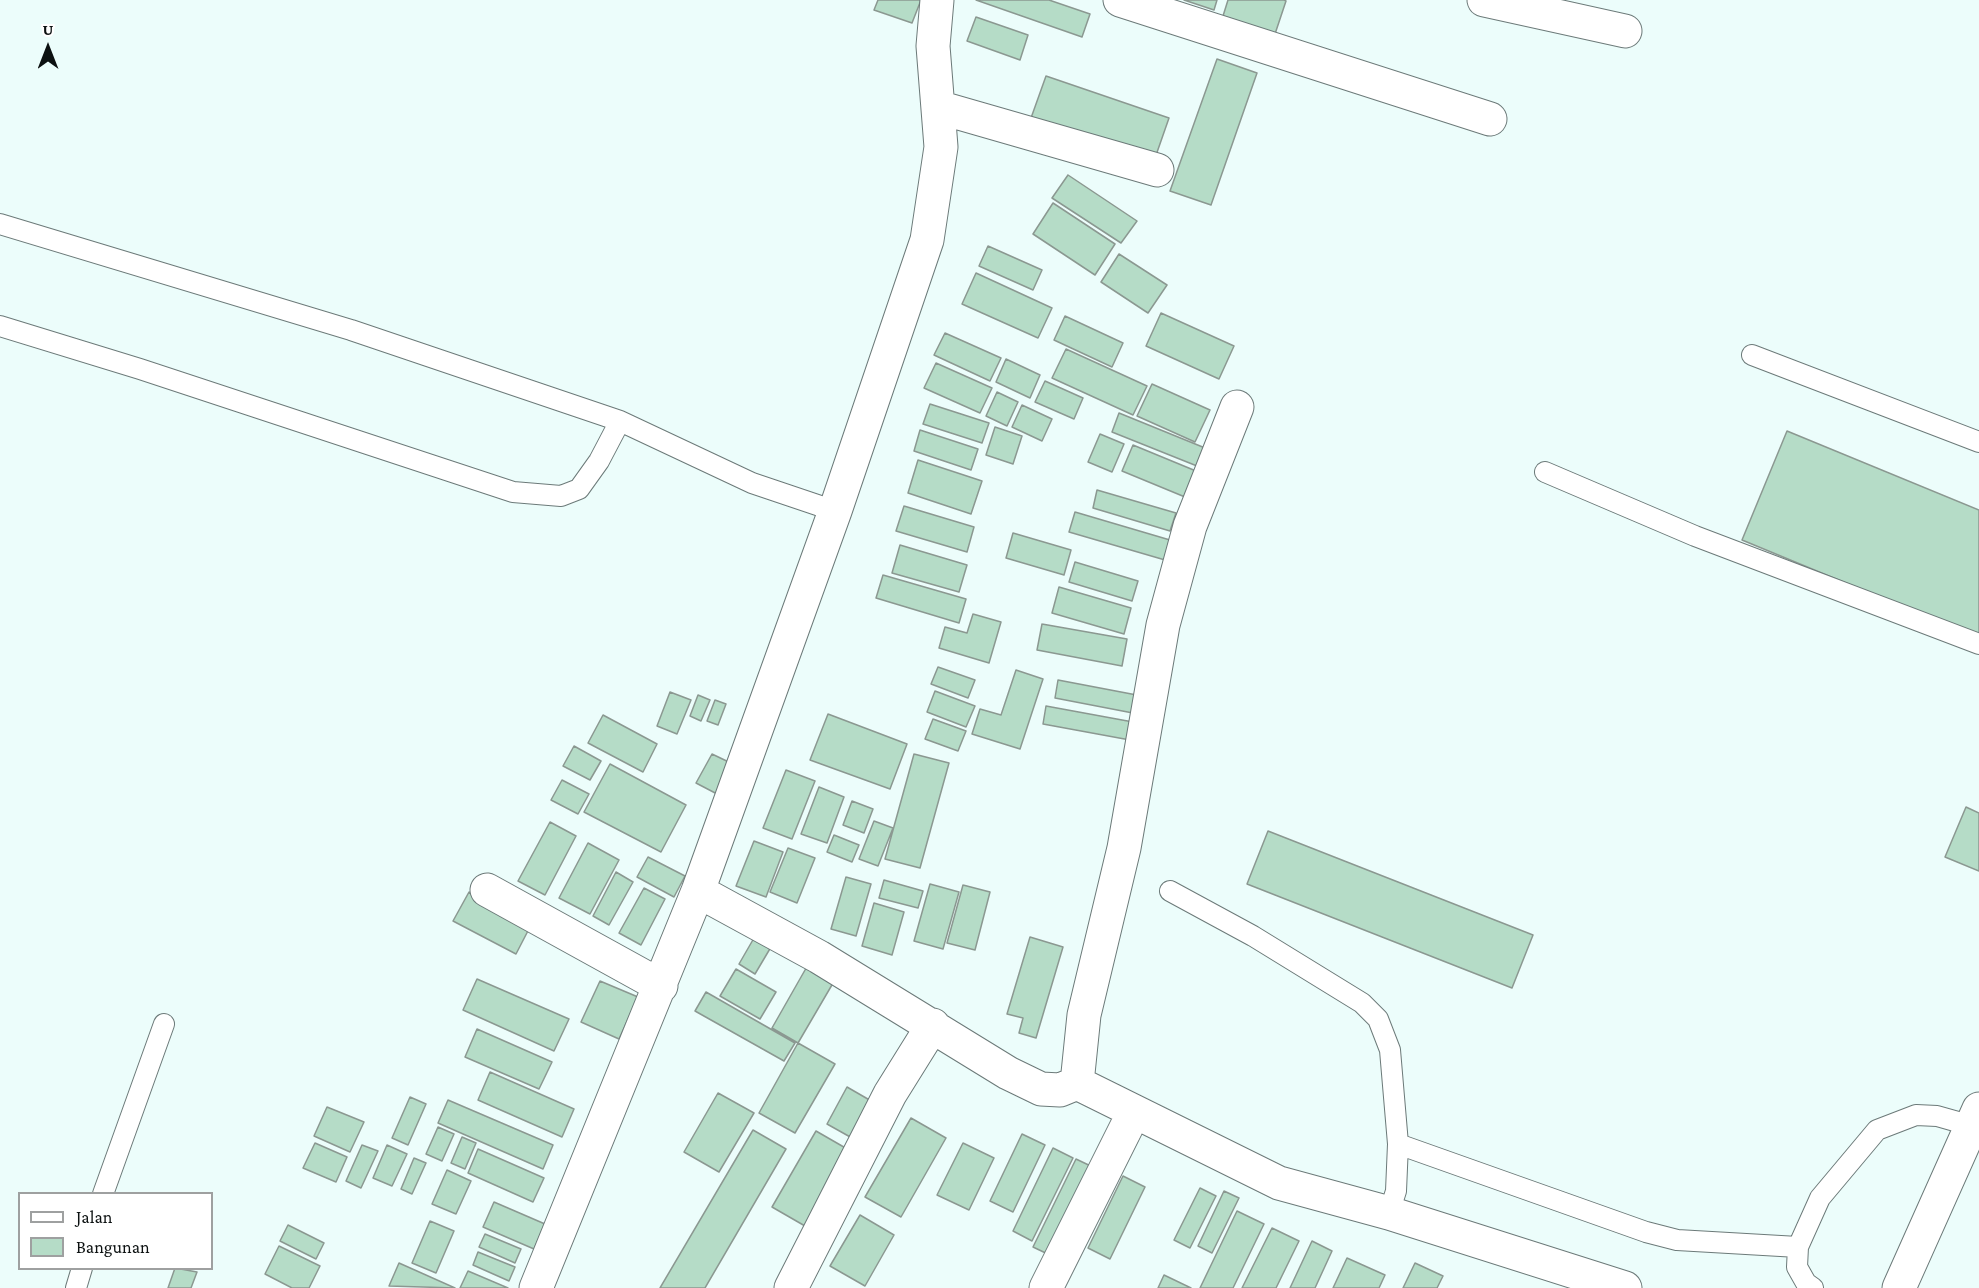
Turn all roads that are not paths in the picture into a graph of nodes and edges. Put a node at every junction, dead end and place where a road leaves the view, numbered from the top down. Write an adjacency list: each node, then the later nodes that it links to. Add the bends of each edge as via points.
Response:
1 (937, 0): 5 (street, via 933,46)
2 (1120, 0): 6 (street)
3 (1484, 0): 4 (street)
4 (1625, 31)
5 (938, 107): 7 (street); 15 (street, via 941,147 927,240)
6 (1490, 119)
7 (1157, 170)
8 (0, 224): 12 (lane, via 351,330)
9 (0, 326): 12 (lane, via 513,492 561,496 579,489)
10 (1752, 355): 13 (lane)
11 (1237, 407): 23 (street, via 1191,526 1163,625 1124,848 1084,1015)
12 (620, 421): 15 (lane, via 752,483)
13 (1979, 442)
14 (1545, 472): 16 (lane, via 1695,536)
15 (835, 511): 18 (street)
16 (1979, 644)
17 (487, 890): 20 (street)
18 (698, 891): 20 (street); 22 (street)
19 (1170, 891): 26 (lane, via 1253,936 1370,1011 1378,1020 1390,1050)
20 (661, 986): 32 (street)
21 (164, 1024): 27 (lane)
22 (933, 1025): 23 (street, via 1008,1073 1041,1089 1060,1090); 33 (street, via 890,1094)
23 (1077, 1083): 24 (street)
24 (1134, 1112): 28 (street, via 1279,1183); 34 (street)
25 (1977, 1120): 29 (lane, via 1916,1115 1877,1130 1821,1198); 37 (street)
26 (1398, 1144): 28 (lane, via 1396,1191); 29 (lane, via 1677,1240)
27 (105, 1192)
28 (1389, 1213): 35 (street)
29 (1798, 1247): 36 (lane, via 1797,1268)
30 (82, 1270): 31 (lane)
31 (76, 1288)
32 (536, 1288)
33 (790, 1288)
34 (1046, 1288)
35 (1624, 1288)
36 (1813, 1288)
37 (1899, 1288)

